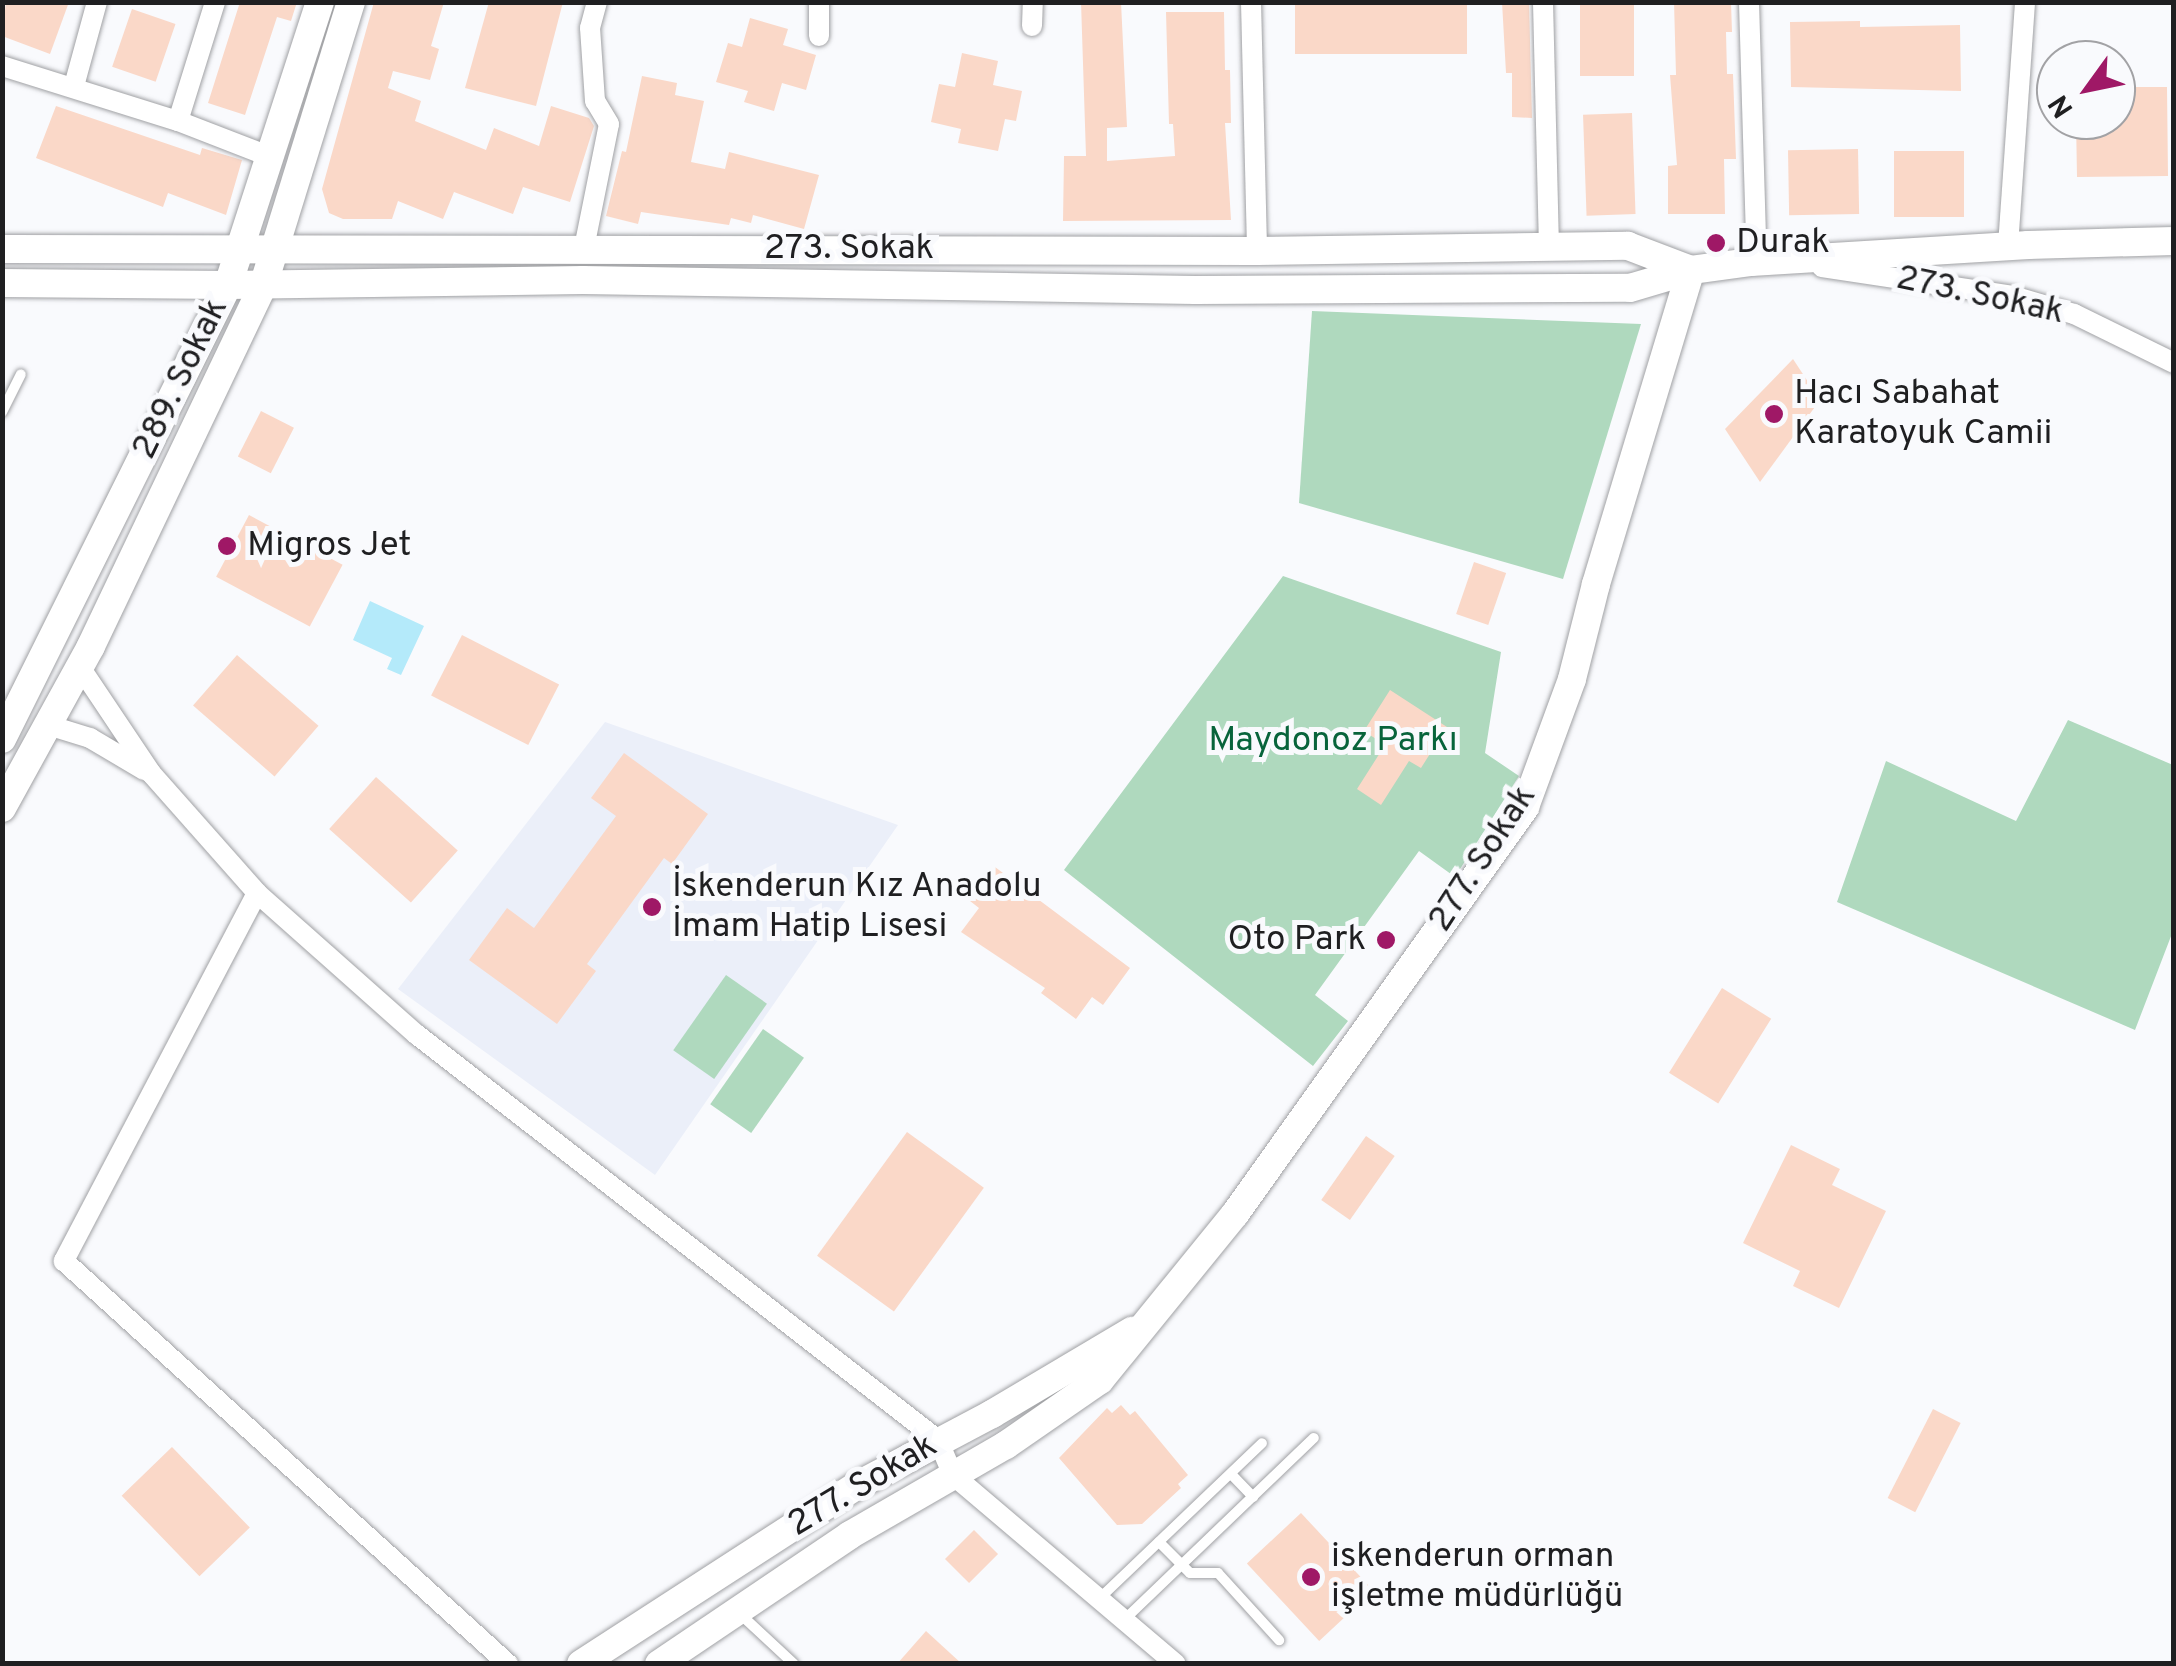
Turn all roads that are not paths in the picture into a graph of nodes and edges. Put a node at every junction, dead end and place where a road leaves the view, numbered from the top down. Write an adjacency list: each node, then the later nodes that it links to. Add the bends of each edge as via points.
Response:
1 (98, 2): 15 (street)
2 (214, 2): 16 (street)
3 (320, 2): 17 (street, 289. Sokak)
4 (351, 2): 19 (street)
5 (597, 2): 22 (street, via 590,28 595,102 609,124)
6 (818, 2): 13 (street)
7 (1033, 2): 12 (street)
8 (1251, 2): 25 (street)
9 (1542, 2): 21 (street)
10 (1748, 2): 26 (street, via 1756,240)
11 (2025, 2): 20 (street)
12 (1032, 26)
13 (820, 36)
14 (2, 66): 15 (street)
15 (74, 86): 16 (street)
16 (178, 121): 17 (street)
17 (271, 157): 24 (street, 289. Sokak)
18 (2174, 241): 20 (street, 273. Sokak)
19 (276, 246): 22 (street, 273. Sokak); 24 (street, 273. Sokak); 29 (street)
20 (2008, 246): 26 (street, 273. Sokak)
21 (1549, 247): 25 (street, 273. Sokak); 27 (street, 273. Sokak, via 1628,246)
22 (584, 248): 25 (street, 273. Sokak)
23 (2, 249): 24 (street, 273. Sokak)
24 (240, 249): 30 (street, 289. Sokak)
25 (1257, 252)
26 (1764, 262): 27 (street, 273. Sokak); 31 (street, 273. Sokak, via 2013,296 2074,314)
27 (1692, 270): 29 (street, 273. Sokak, via 1630,288); 40 (street, 277. Sokak, via 1572,679 1525,808 1235,1214)
28 (2, 283): 30 (street, 273. Sokak)
29 (264, 283): 30 (street, 273. Sokak); 34 (street)
30 (228, 285): 36 (street, 289. Sokak)
31 (2174, 363)
32 (21, 374): 33 (lane)
33 (2, 412)
34 (80, 666): 35 (street); 37 (street)
35 (48, 726): 37 (street, via 90,738); 38 (street)
36 (2, 738)
37 (150, 773): 39 (street)
38 (2, 808)
39 (257, 893): 42 (street, via 416,1034); 53 (street, via 64,1261)
40 (1150, 1320): 42 (street, 277. Sokak); 45 (street, 277. Sokak, via 1100,1380)
41 (1314, 1438): 46 (lane)
42 (938, 1440): 45 (street); 54 (street, 277. Sokak)
43 (1262, 1444): 44 (lane)
44 (1231, 1474): 46 (lane); 47 (lane)
45 (953, 1475): 49 (street); 50 (street, 277. Sokak)
46 (1253, 1497): 48 (lane)
47 (1159, 1542): 48 (lane); 49 (lane)
48 (1181, 1565): 51 (lane); 52 (lane, via 1190,1573 1218,1572)
49 (1100, 1598): 51 (street)
50 (737, 1612): 55 (street, 277. Sokak); 56 (lane)
51 (1124, 1620): 57 (street)
52 (1279, 1640)
53 (508, 1664)
54 (582, 1664)
55 (659, 1664)
56 (794, 1664)
57 (1176, 1664)

